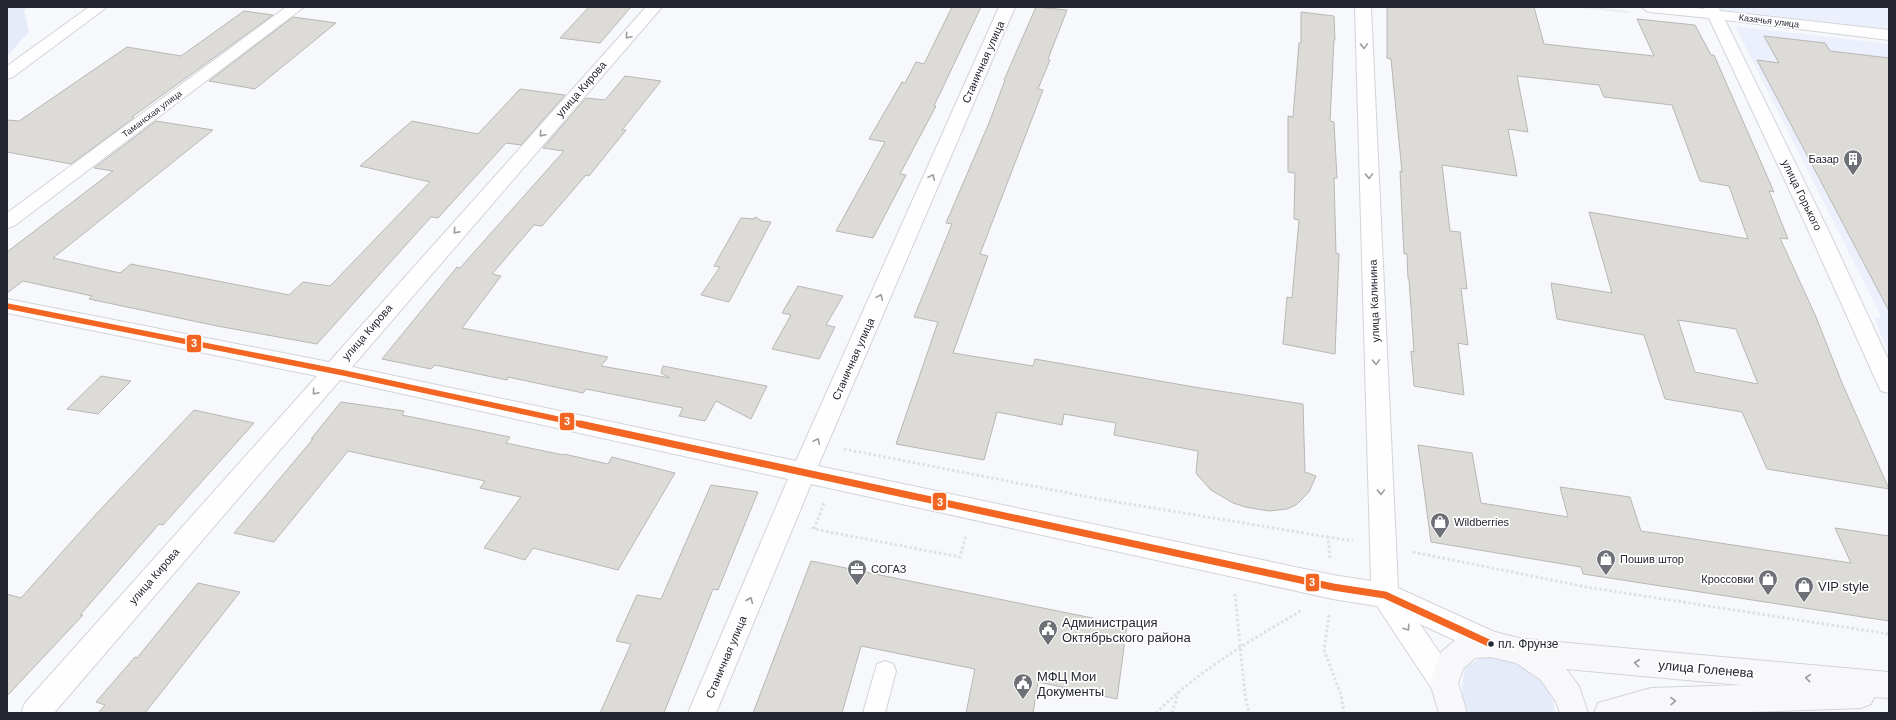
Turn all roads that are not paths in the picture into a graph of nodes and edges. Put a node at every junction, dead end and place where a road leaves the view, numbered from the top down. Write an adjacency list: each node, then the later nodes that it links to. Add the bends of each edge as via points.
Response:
1 (99, 7): 9 (street)
2 (296, 7): 10 (street, Таманская улица)
3 (654, 7): 12 (street, улица Кирова, one-way to 12)
4 (1007, 7): 14 (street, Станичная улица, one-way to 4)
5 (1363, 7): 15 (street, улица Калинина, one-way to 15)
6 (1650, 7): 7 (street, Казачья улица)
7 (1713, 11): 8 (street, Казачья улица); 13 (street, улица Горького)
8 (1889, 35)
9 (7, 74)
10 (7, 222)
11 (7, 306): 12 (street)
12 (333, 371): 14 (street); 22 (street, улица Кирова, one-way to 22)
13 (1887, 380)
14 (803, 472): 15 (street, via 1333,587); 23 (street, Станичная улица, one-way to 14)
15 (1385, 595): 16 (street); 19 (street, one-way to 19)
16 (1491, 644): 17 (main road); 19 (main road, via 1469,646 1451,661)
17 (1523, 652): 20 (main road, улица Голенева, one-way to 17); 26 (main road, via 1551,671 1569,696)
18 (885, 671): 24 (lane)
19 (1444, 683): 25 (main road)
20 (1889, 685)
21 (1889, 694): 27 (main road, one-way to 21, via 1651,702)
22 (35, 713)
23 (702, 713)
24 (874, 713)
25 (1453, 713)
26 (1574, 713)
27 (1608, 713)

